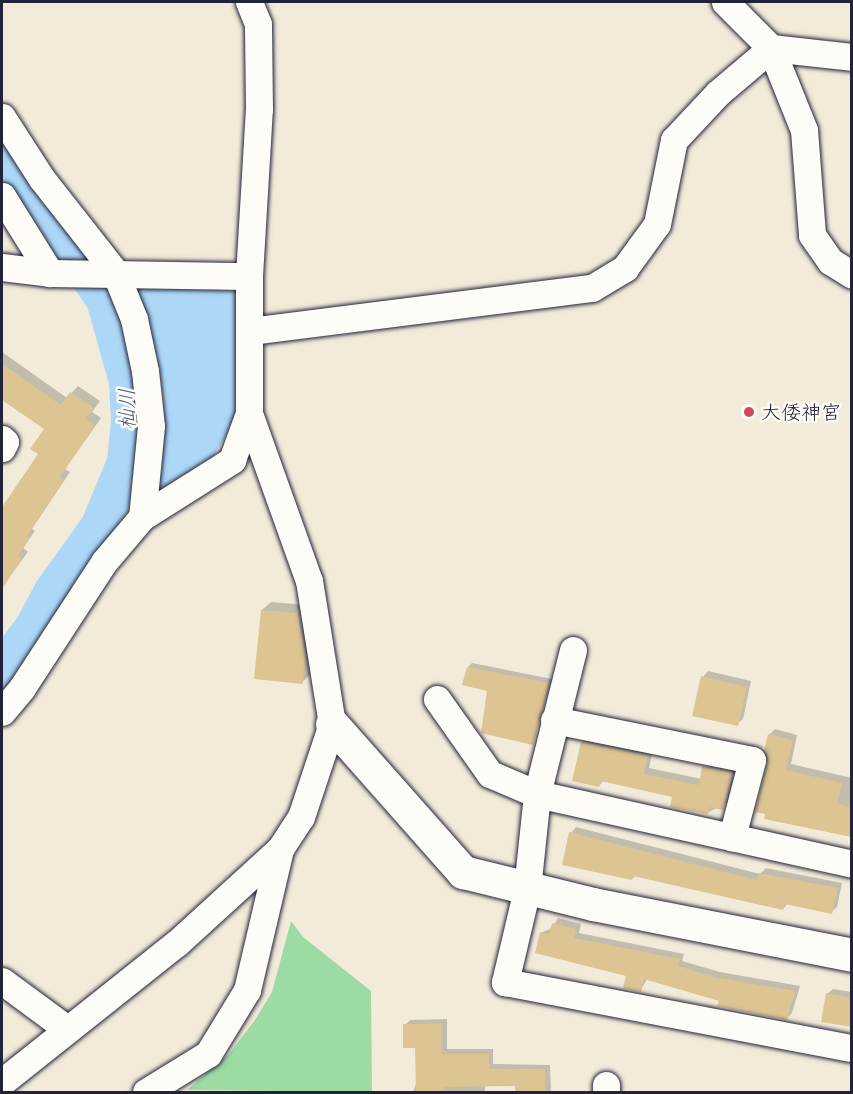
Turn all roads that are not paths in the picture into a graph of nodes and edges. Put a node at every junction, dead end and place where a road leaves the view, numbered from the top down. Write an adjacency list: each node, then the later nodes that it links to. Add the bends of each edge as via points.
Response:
1 (249, 2): 11 (street, via 258,24 260,109)
2 (725, 2): 3 (street)
3 (771, 48): 4 (street); 10 (street, via 804,130 813,234 830,261); 12 (street, via 718,93 674,140 657,224 625,268 592,288)
4 (852, 57)
5 (2, 117): 8 (street, via 42,179)
6 (2, 196): 9 (street)
7 (2, 267): 9 (street)
8 (115, 272): 9 (street); 11 (street); 16 (street, via 134,319 145,370 151,426)
9 (57, 273)
10 (852, 275)
11 (249, 276): 12 (street)
12 (250, 331): 13 (street)
13 (249, 413): 16 (street, via 232,460); 21 (street, via 309,581)
14 (2, 440): 15 (street)
15 (2, 448)
16 (142, 517): 19 (street, via 104,562 22,688)
17 (573, 650): 20 (street)
18 (437, 699): 22 (street, via 490,774)
19 (2, 712)
20 (554, 720): 22 (street); 23 (street, via 752,760)
21 (332, 724): 24 (street, via 300,818); 26 (street, via 463,872)
22 (537, 794): 23 (street); 26 (street)
23 (732, 837): 25 (street)
24 (280, 849): 29 (street, via 177,944); 32 (street, via 247,990 208,1054)
25 (852, 864)
26 (527, 889): 27 (street); 30 (street, via 505,982)
27 (852, 955)
28 (2, 981): 29 (street)
29 (67, 1029): 31 (street)
30 (852, 1048)
31 (2, 1082)
32 (146, 1092)

